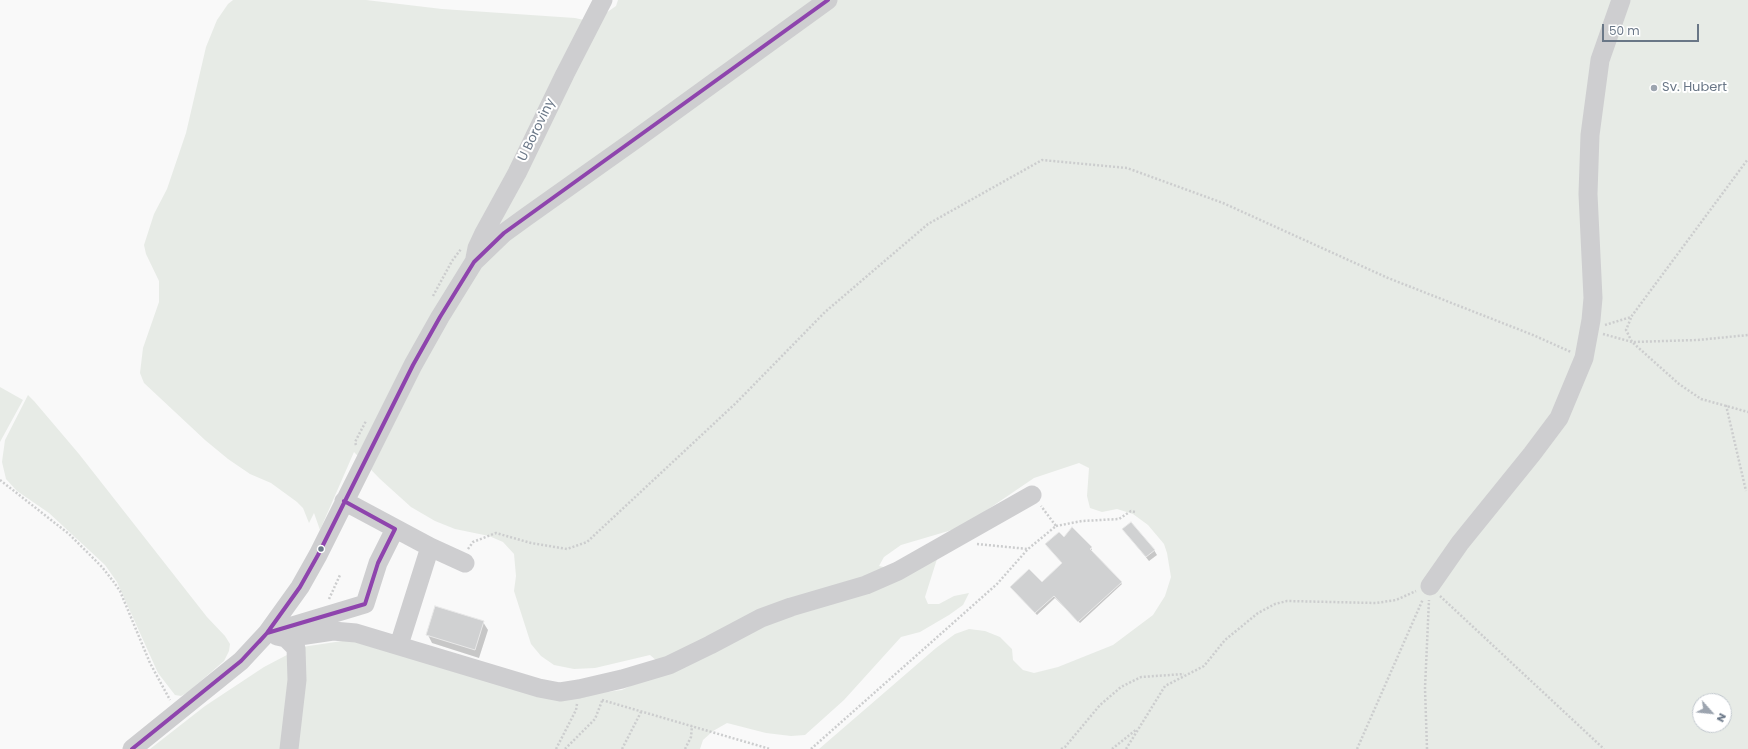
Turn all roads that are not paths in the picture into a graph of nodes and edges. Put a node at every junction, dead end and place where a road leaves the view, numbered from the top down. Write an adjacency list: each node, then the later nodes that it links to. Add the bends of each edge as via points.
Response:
1 (603, 0): 4 (street, U Boroviny, via 517,173 484,233)
2 (828, 0): 4 (street, via 504,233)
3 (1621, 0): 10 (street, via 1600,60 1590,135 1588,194 1593,298 1584,358 1559,418 1460,543)
4 (474, 262): 6 (street, via 440,317)
5 (1032, 495): 13 (street, via 898,572 866,585 761,618 669,665 622,679 560,692 539,688)
6 (344, 501): 7 (street); 11 (street, via 300,587)
7 (395, 529): 8 (street); 11 (street, via 378,563 365,604)
8 (430, 547): 9 (street); 13 (street)
9 (462, 562)
10 (1430, 586)
11 (268, 633): 12 (street); 14 (street, via 241,661)
12 (286, 638): 13 (street, via 333,630 356,633); 15 (street, via 296,648 297,680)
13 (399, 645)
14 (132, 749)
15 (289, 749)

